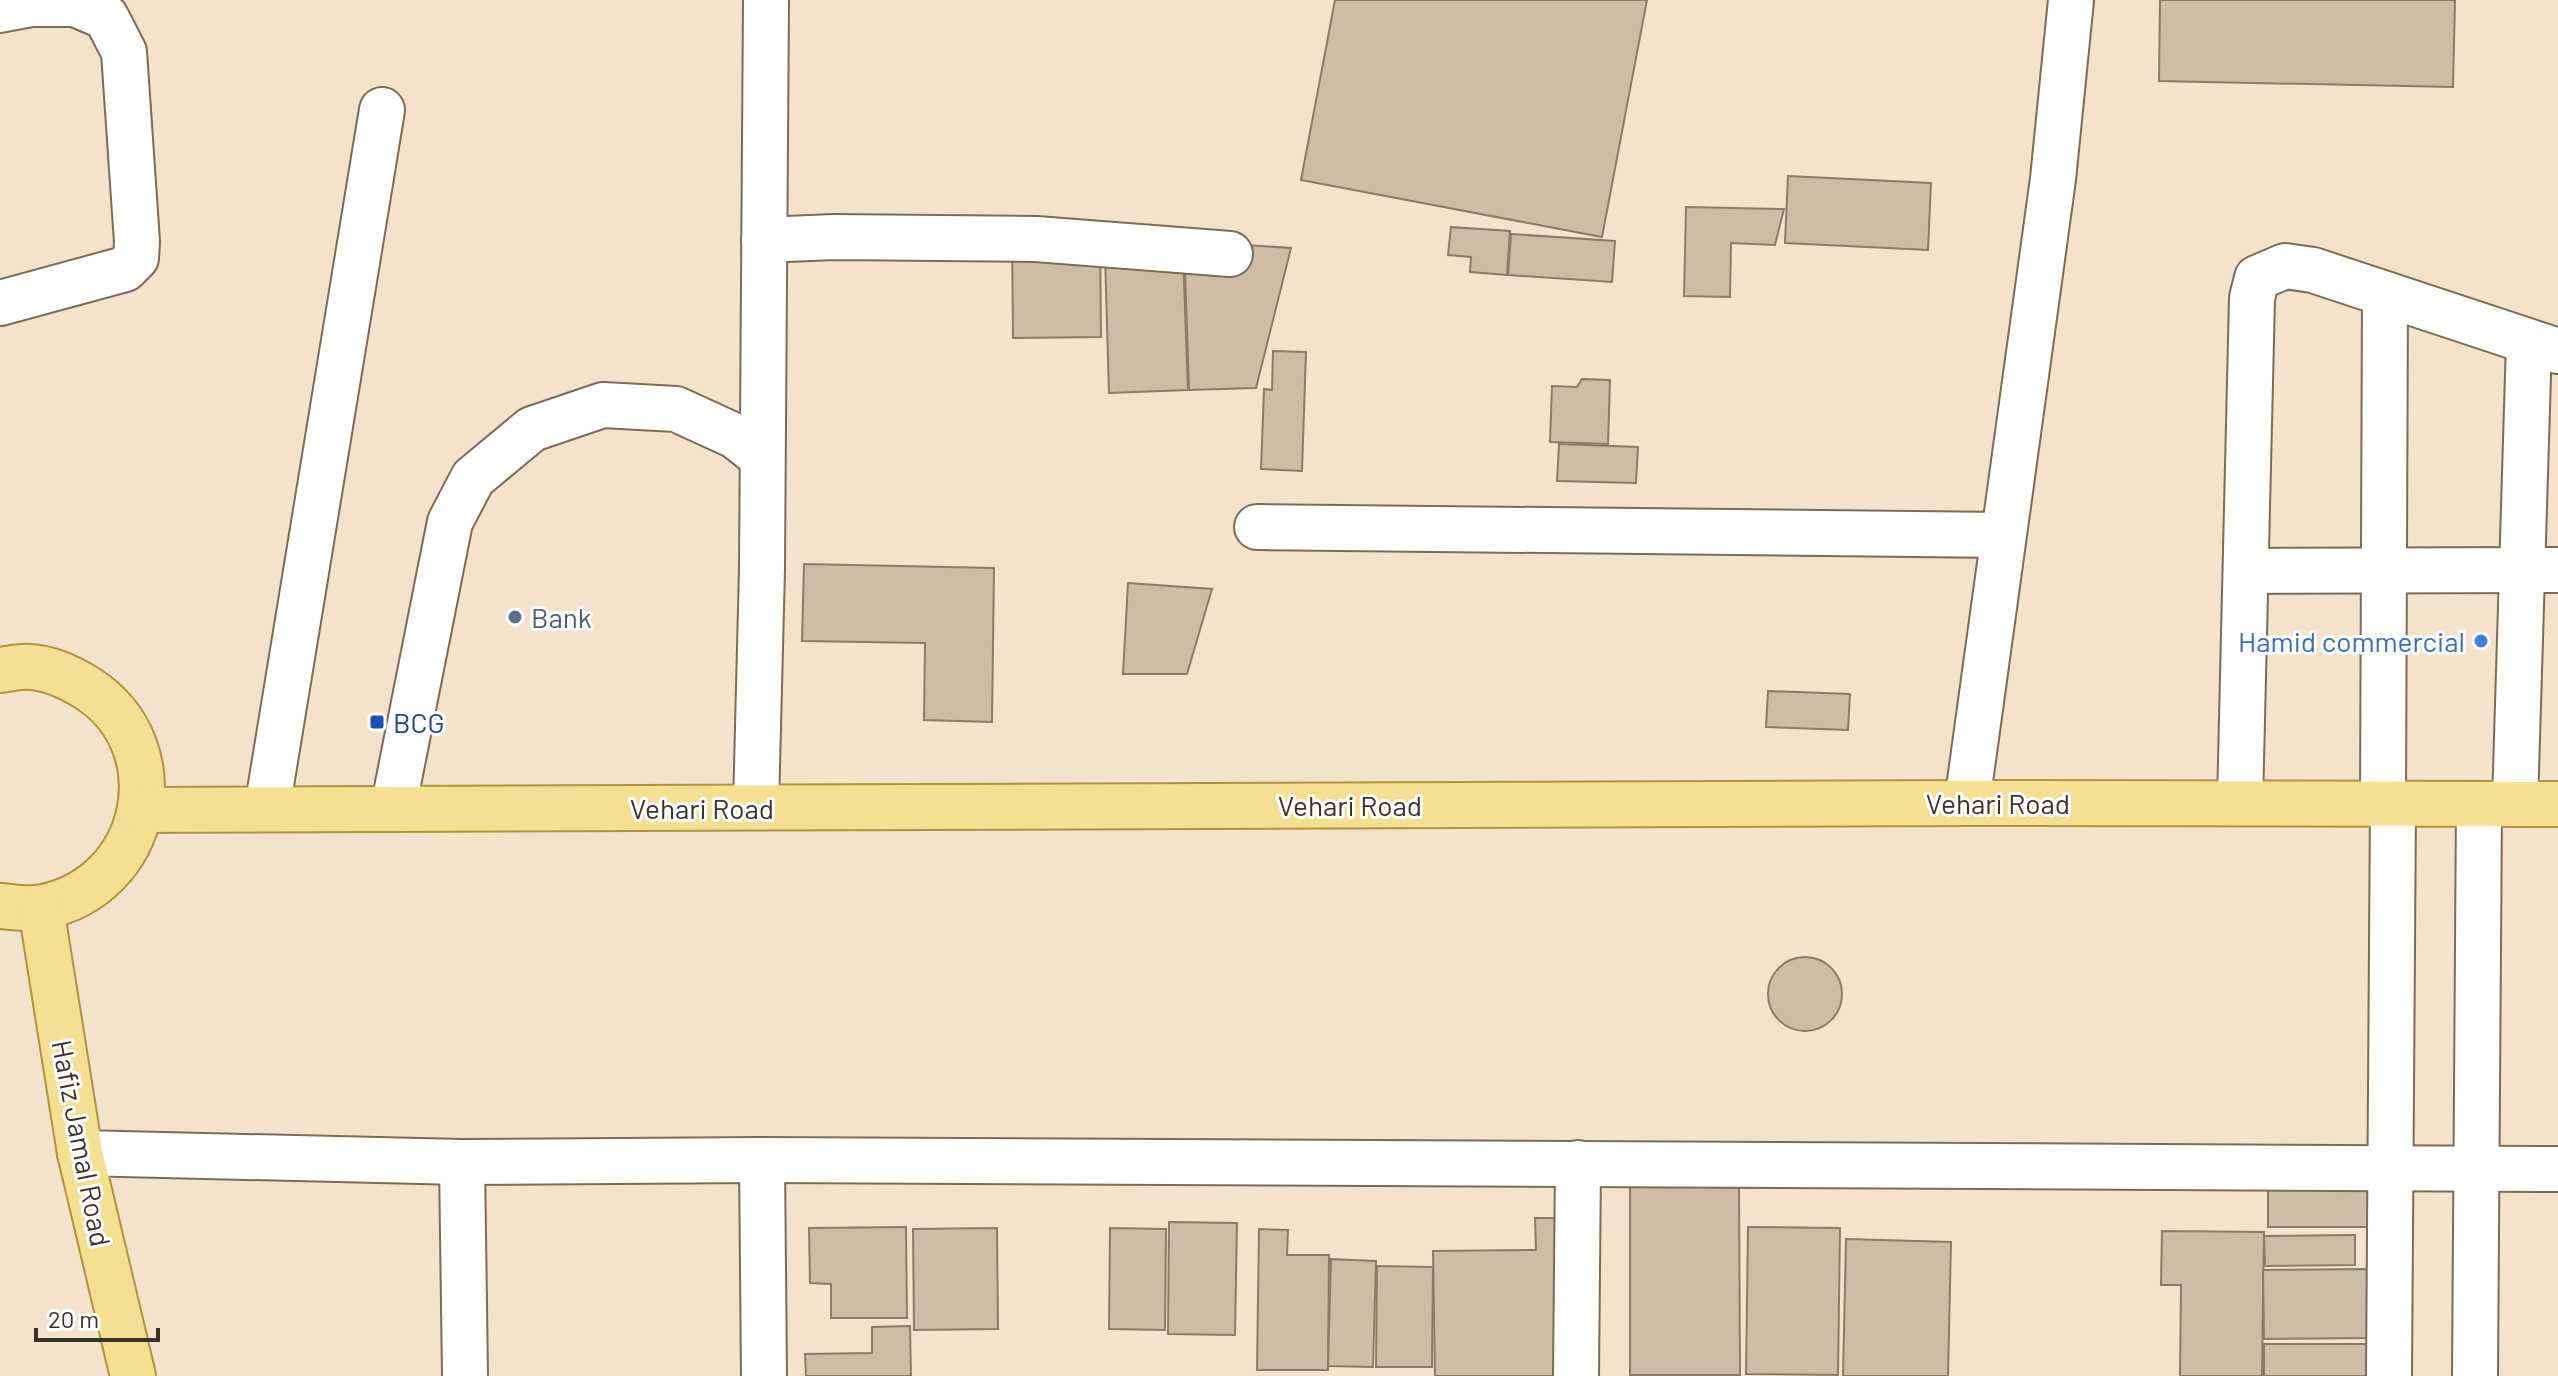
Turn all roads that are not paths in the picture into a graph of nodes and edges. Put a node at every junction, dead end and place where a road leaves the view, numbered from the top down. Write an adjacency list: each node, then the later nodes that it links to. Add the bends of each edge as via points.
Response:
1 (766, 0): 5 (street)
2 (2071, 0): 12 (street, via 2053,179)
3 (0, 10): 8 (street, via 75,4 106,17 124,52 137,242 136,258 125,269)
4 (382, 110): 23 (street)
5 (764, 240): 6 (street, via 1036,239); 10 (street)
6 (1230, 254)
7 (2385, 294): 9 (street); 14 (street, via 2285,266 2257,278 2252,298); 15 (street)
8 (0, 303)
9 (2544, 346): 13 (street)
10 (762, 457): 22 (street); 24 (street, via 735,436 676,409 603,405 532,429 473,478 450,522)
11 (1257, 527): 12 (street)
12 (2003, 535): 17 (street)
13 (2540, 570): 15 (street); 20 (street)
14 (2246, 571): 15 (street); 18 (street)
15 (2384, 571): 19 (street)
16 (0, 670): 25 (main road, via 31,667 70,677 104,699 129,731 142,769)
17 (1967, 803): 18 (main road, Vehari Road); 22 (main road, Vehari Road)
18 (2240, 803): 19 (main road, Vehari Road)
19 (2388, 804): 20 (main road, Vehari Road); 31 (street)
20 (2497, 804): 21 (main road, Vehari Road); 32 (street)
21 (2558, 804)
22 (756, 807): 24 (main road, Vehari Road)
23 (267, 809): 24 (main road, Vehari Road); 25 (main road, Vehari Road)
24 (393, 809)
25 (141, 810): 26 (main road, via 129,845 106,875 76,896)
26 (20, 907): 27 (main road, Hafiz Jamal Road)
27 (80, 1153): 29 (street); 34 (main road, Hafiz Jamal Road)
28 (762, 1160): 29 (street); 30 (street); 36 (street)
29 (462, 1162): 35 (street)
30 (1578, 1163): 31 (street); 37 (street)
31 (2391, 1168): 32 (street); 38 (street)
32 (2477, 1169): 33 (street); 39 (street)
33 (2558, 1169)
34 (133, 1376)
35 (465, 1376)
36 (764, 1376)
37 (1576, 1376)
38 (2389, 1376)
39 (2475, 1376)

